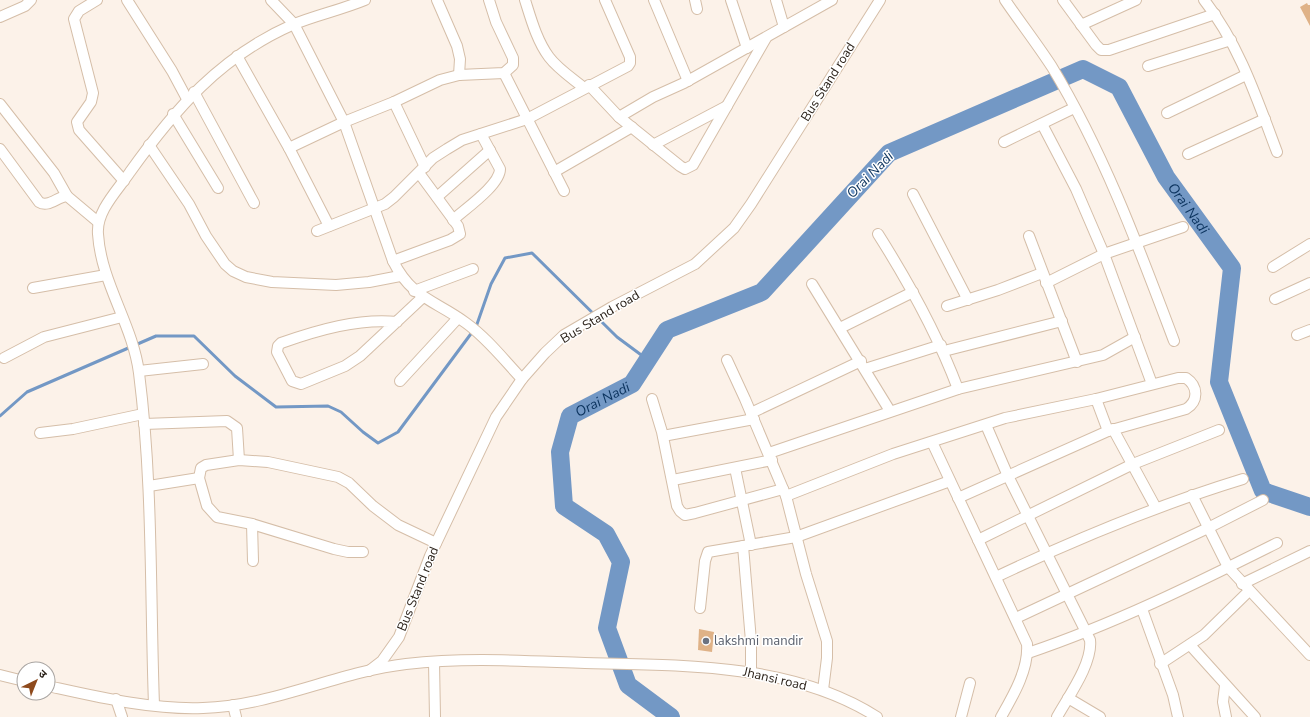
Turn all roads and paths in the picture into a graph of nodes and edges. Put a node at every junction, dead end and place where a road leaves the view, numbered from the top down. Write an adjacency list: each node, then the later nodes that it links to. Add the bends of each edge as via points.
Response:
1 (31, 0): 20 (street, via 25,6)
2 (97, 0): 58 (street, via 79,11 74,19 93,93 91,102 77,122 79,130)
3 (126, 0): 34 (street)
4 (271, 0): 21 (street)
5 (365, 0): 21 (street)
6 (436, 0): 30 (street, via 457,46 460,59)
7 (489, 0): 29 (street, via 512,58 513,65)
8 (525, 0): 33 (street, via 539,40 549,57 558,67)
9 (605, 0): 33 (street, via 630,57 630,63)
10 (654, 0): 32 (street)
11 (730, 0): 26 (street)
12 (776, 0): 23 (street)
13 (832, 0): 23 (street)
14 (1005, 0): 38 (street, via 1052,67)
15 (1063, 0): 22 (street)
16 (1136, 0): 22 (street)
17 (1204, 0): 19 (street)
18 (875, 2): 107 (street, Bus Stand road, via 734,228 695,264 564,335)
19 (1215, 14): 22 (street, via 1109,50 1101,50); 25 (street)
20 (0, 17)
21 (294, 24): 27 (street); 44 (street)
22 (1081, 25)
23 (784, 27): 24 (street)
24 (766, 38): 26 (street); 37 (street)
25 (1231, 40): 28 (street); 31 (street)
26 (746, 48): 32 (street)
27 (238, 56): 34 (street); 51 (street)
28 (1148, 66)
29 (504, 73): 30 (street); 42 (street)
30 (459, 75): 35 (street, via 428,85)
31 (1246, 75): 39 (street); 43 (street)
32 (688, 81): 41 (street, via 653,97)
33 (587, 86): 41 (street); 42 (street)
34 (190, 96): 40 (street); 64 (street)
35 (394, 102): 44 (street); 56 (street)
36 (0, 104): 62 (street, via 54,173)
37 (727, 106): 50 (street); 50 (street, via 690,168 680,166)
38 (1074, 108): 45 (street); 73 (street)
39 (1167, 113)
40 (173, 114): 49 (street); 59 (street)
41 (619, 117): 46 (street)
42 (527, 119): 47 (street); 57 (street)
43 (1265, 119): 54 (street); 55 (street)
44 (344, 122): 51 (street); 65 (street)
45 (1042, 124): 48 (street); 75 (street, via 1076,189)
46 (632, 127): 50 (street); 57 (street)
47 (481, 134): 53 (street); 56 (street, via 462,140 447,149 433,158)
48 (1004, 142)
49 (149, 145): 58 (street); 81 (street, via 189,204 206,236 225,264 233,271 246,277 272,282 336,285)
50 (653, 145)
51 (289, 148): 68 (street)
52 (0, 150): 62 (street, via 39,202 48,204)
53 (490, 150): 63 (street); 66 (street, via 500,169 500,175)
54 (1277, 152)
55 (1188, 154)
56 (422, 170): 63 (street); 65 (street, via 394,197)
57 (554, 172): 60 (street)
58 (124, 181): 67 (street)
59 (218, 188)
60 (564, 191)
61 (913, 194): 89 (street)
62 (67, 196): 67 (street)
63 (437, 197): 66 (street)
64 (254, 203)
65 (375, 209): 68 (street); 76 (street)
66 (453, 220): 76 (street, via 460,230 457,237)
67 (98, 222): 80 (street)
68 (329, 226): 70 (street)
69 (1183, 227): 73 (street)
70 (317, 231)
71 (878, 234): 86 (street)
72 (1029, 236): 79 (street)
73 (1137, 242): 75 (street); 99 (street)
74 (1310, 244): 77 (street)
75 (1104, 254): 82 (street); 98 (street)
76 (393, 261): 81 (street)
77 (1273, 267)
78 (472, 269): 87 (street)
79 (1042, 273): 82 (street); 89 (street)
80 (106, 275): 85 (street); 91 (street)
81 (400, 276): 87 (street)
82 (1046, 283): 93 (street)
83 (1310, 283): 88 (street)
84 (812, 284): 95 (street)
85 (33, 288)
86 (913, 292): 95 (street); 100 (street)
87 (419, 294): 92 (street); 94 (street)
88 (1275, 299)
89 (968, 300): 90 (street)
90 (947, 306)
91 (122, 317): 101 (street, via 44,337); 106 (street)
92 (462, 320): 107 (street); 108 (street)
93 (1062, 321): 100 (street); 103 (street)
94 (397, 322): 94 (street, via 360,356 345,366 301,384 292,381 277,352 281,343 324,330 374,321)
95 (840, 328): 105 (street)
96 (1310, 330): 97 (street)
97 (1296, 335)
98 (1135, 337): 103 (street, via 1110,352); 109 (street)
99 (1174, 341)
100 (942, 348): 105 (street); 110 (street)
101 (4, 358)
102 (727, 360): 114 (street)
103 (1077, 362): 110 (street)
104 (203, 364): 106 (street)
105 (863, 365): 113 (street); 114 (street)
106 (139, 370): 115 (street)
107 (522, 378): 143 (street, Bus Stand road, via 496,416)
108 (400, 381)
109 (1152, 384): 112 (street); 117 (street, via 1186,378 1193,386 1196,397 1186,409)
110 (958, 389): 113 (street)
111 (652, 399): 120 (street)
112 (1096, 399): 116 (street, via 1005,418); 117 (street)
113 (890, 411): 122 (street)
114 (753, 416): 120 (street); 122 (street)
115 (144, 419): 119 (street); 123 (street, via 227,421 237,428); 131 (street)
116 (986, 425): 121 (street); 126 (street)
117 (1111, 430): 124 (street); 126 (street)
118 (1219, 430): 124 (street)
119 (40, 433)
120 (663, 436): 129 (street)
121 (932, 442): 130 (street); 132 (street)
122 (770, 457): 125 (street); 132 (street)
123 (239, 460): 127 (street, via 206,465 201,468); 143 (street, via 268,462 338,477 392,521)
124 (1133, 464): 137 (street); 138 (street)
125 (735, 468): 129 (street); 136 (street)
126 (1008, 476): 134 (street); 138 (street)
127 (198, 478): 131 (street); 139 (street, via 207,506 212,513 226,520)
128 (1243, 479): 133 (street)
129 (672, 480): 136 (street, via 678,506 685,514)
130 (950, 481): 134 (street); 141 (street)
131 (149, 486): 173 (street)
132 (784, 492): 136 (street); 141 (street)
133 (1192, 495): 137 (street); 140 (street)
134 (958, 498): 142 (street)
135 (1263, 500): 140 (street)
136 (742, 501): 145 (street)
137 (1156, 508): 148 (street)
138 (1028, 515): 142 (street); 148 (street)
139 (252, 524): 147 (street, via 334,549); 149 (street)
140 (1208, 528): 150 (street); 153 (street)
141 (796, 537): 145 (street); 170 (street, via 827,641)
142 (978, 540): 151 (street)
143 (436, 543): 163 (street, Bus Stand road, via 400,637 382,661)
144 (1276, 543): 150 (street)
145 (747, 545): 154 (street, via 712,551 706,555); 164 (street)
146 (1310, 551): 152 (street)
147 (363, 552)
148 (1048, 552): 151 (street); 153 (street)
149 (253, 561)
150 (1228, 567): 152 (street); 155 (street)
151 (996, 577): 156 (street)
152 (1245, 587): 158 (street, via 1204,635); 160 (street)
153 (1068, 594): 156 (street); 157 (street)
154 (700, 608)
155 (1142, 609): 157 (street); 162 (street)
156 (1016, 618): 159 (street, via 1024,635)
157 (1087, 632): 159 (street); 171 (street, via 1091,648 1088,659)
158 (1190, 645): 162 (street); 168 (street)
159 (1028, 653): 181 (street, via 1011,699)
160 (1310, 655)
161 (434, 662): 163 (street, Jhansi road); 164 (street, Jhansi road, via 479,659 667,664); 178 (street)
162 (1160, 664): 184 (street, via 1173,695)
163 (369, 671): 174 (street, Jhansi road, via 265,700)
164 (751, 673): 170 (street, Jhansi road)
165 (0, 675): 166 (street)
166 (16, 678)
167 (970, 683): 180 (street)
168 (1225, 686): 185 (street, via 1223,702); 186 (street)
169 (56, 688): 172 (street, Jhansi road)
170 (823, 690): 179 (street, Jhansi road)
171 (1068, 698): 182 (street); 183 (street)
172 (116, 700): 173 (street, Jhansi road); 176 (street)
173 (154, 705): 175 (street, Jhansi road)
174 (233, 705): 175 (street, Jhansi road); 177 (street)
175 (175, 712)
176 (122, 717)
177 (236, 717)
178 (435, 717)
179 (877, 717)
180 (962, 717)
181 (1001, 717)
182 (1057, 717)
183 (1100, 717)
184 (1178, 717)
185 (1226, 717)
186 (1254, 717)

